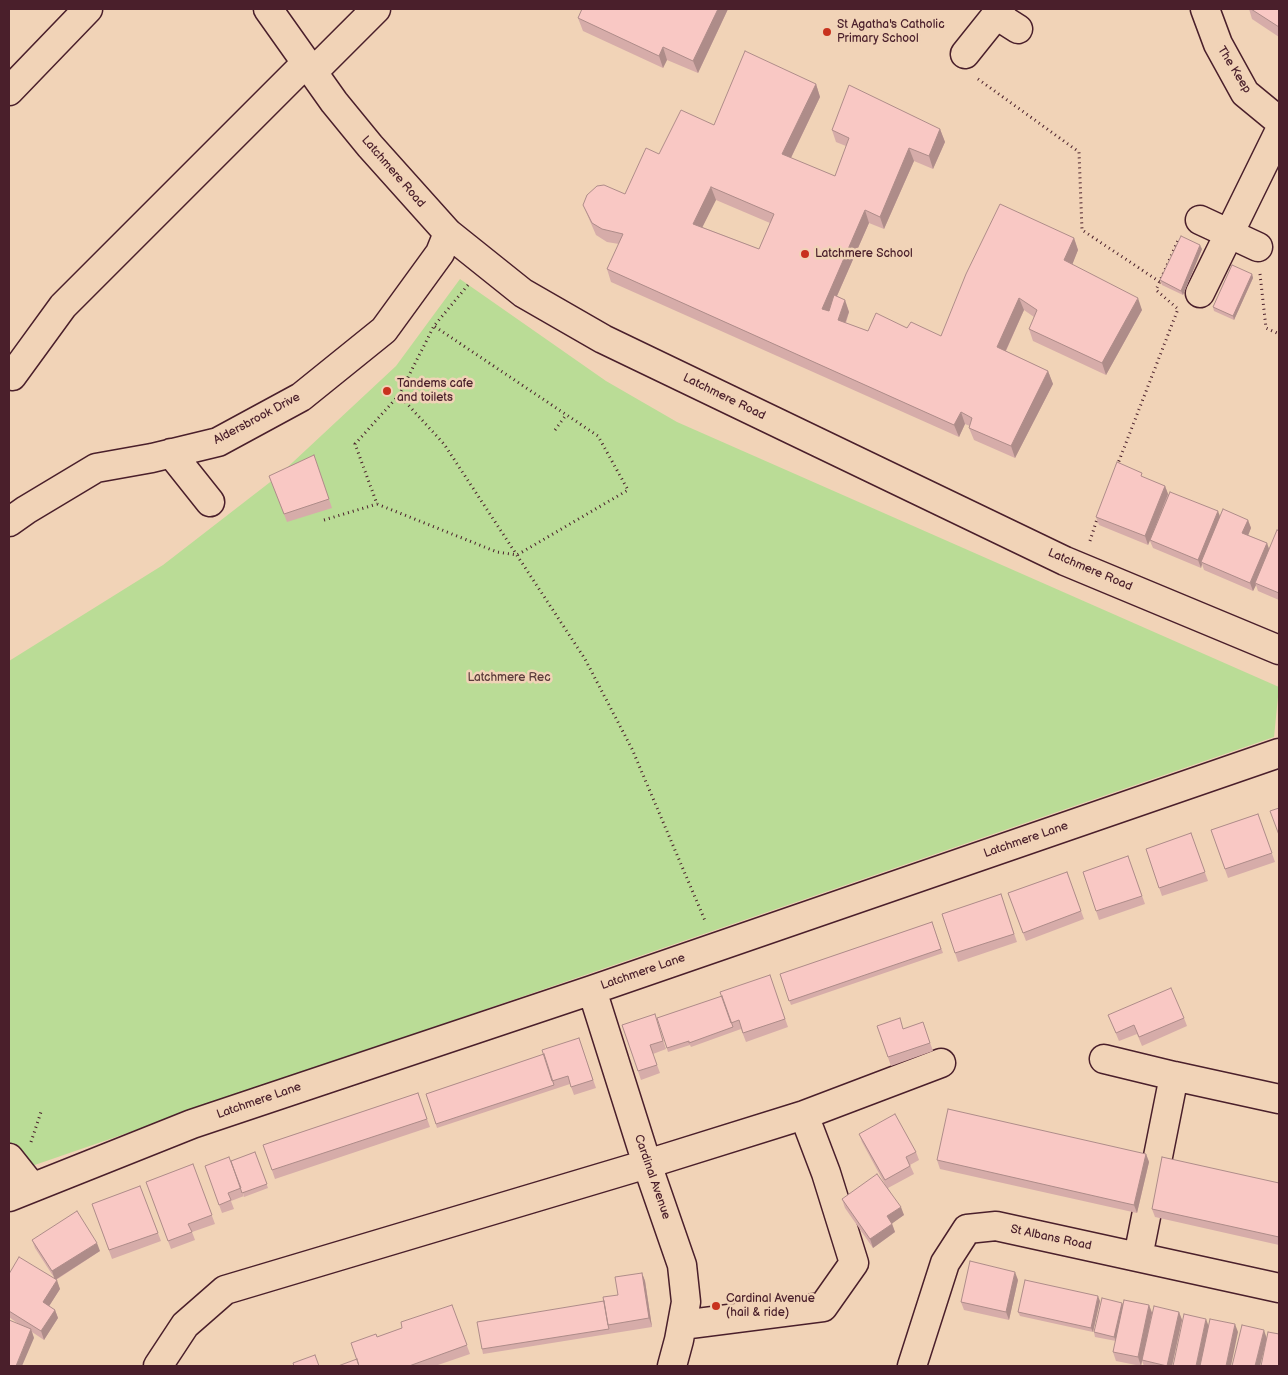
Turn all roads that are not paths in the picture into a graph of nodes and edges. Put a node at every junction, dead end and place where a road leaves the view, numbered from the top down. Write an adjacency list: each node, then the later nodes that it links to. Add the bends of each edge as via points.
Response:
1 (88, 9): 8 (street)
2 (268, 9): 7 (street, Latchmere Road)
3 (376, 9): 7 (street)
4 (1205, 9): 9 (street, The Keep, via 1218,44 1245,93)
5 (1005, 18): 6 (street)
6 (965, 54)
7 (310, 68): 12 (street, Latchmere Road, via 370,146); 16 (street, via 63,306)
8 (9, 91)
9 (1279, 121)
10 (1279, 132): 13 (street)
11 (1200, 220): 13 (street)
12 (448, 233): 17 (street, Aldersbrook Drive, via 440,253 384,330 301,397 218,442); 20 (street, Latchmere Road, via 523,292 603,339 1065,561)
13 (1229, 233): 14 (street); 15 (street)
14 (1258, 247)
15 (1200, 292)
16 (12, 376)
17 (171, 454): 18 (street); 19 (street, Aldersbrook Drive, via 96,468)
18 (210, 502)
19 (9, 522)
20 (1279, 650)
21 (1279, 753): 22 (street, Latchmere Lane)
22 (592, 990): 29 (street, Cardinal Avenue); 30 (street, Latchmere Lane, via 192,1124)
23 (1104, 1059): 25 (street)
24 (941, 1063): 27 (street)
25 (1174, 1076): 26 (street); 31 (street)
26 (1279, 1099)
27 (804, 1115): 29 (street); 33 (street, via 854,1263 823,1307)
28 (9, 1158): 30 (street)
29 (647, 1164): 33 (street, Cardinal Avenue, via 682,1265 686,1302); 34 (street, via 225,1290 185,1325)
30 (20, 1192)
31 (1138, 1257): 32 (street, St Albans Road); 36 (street, St Albans Road, via 996,1226 967,1228 945,1263)
32 (1279, 1288)
33 (682, 1325): 35 (street, Cardinal Avenue)
34 (158, 1366)
35 (672, 1366)
36 (912, 1366)

